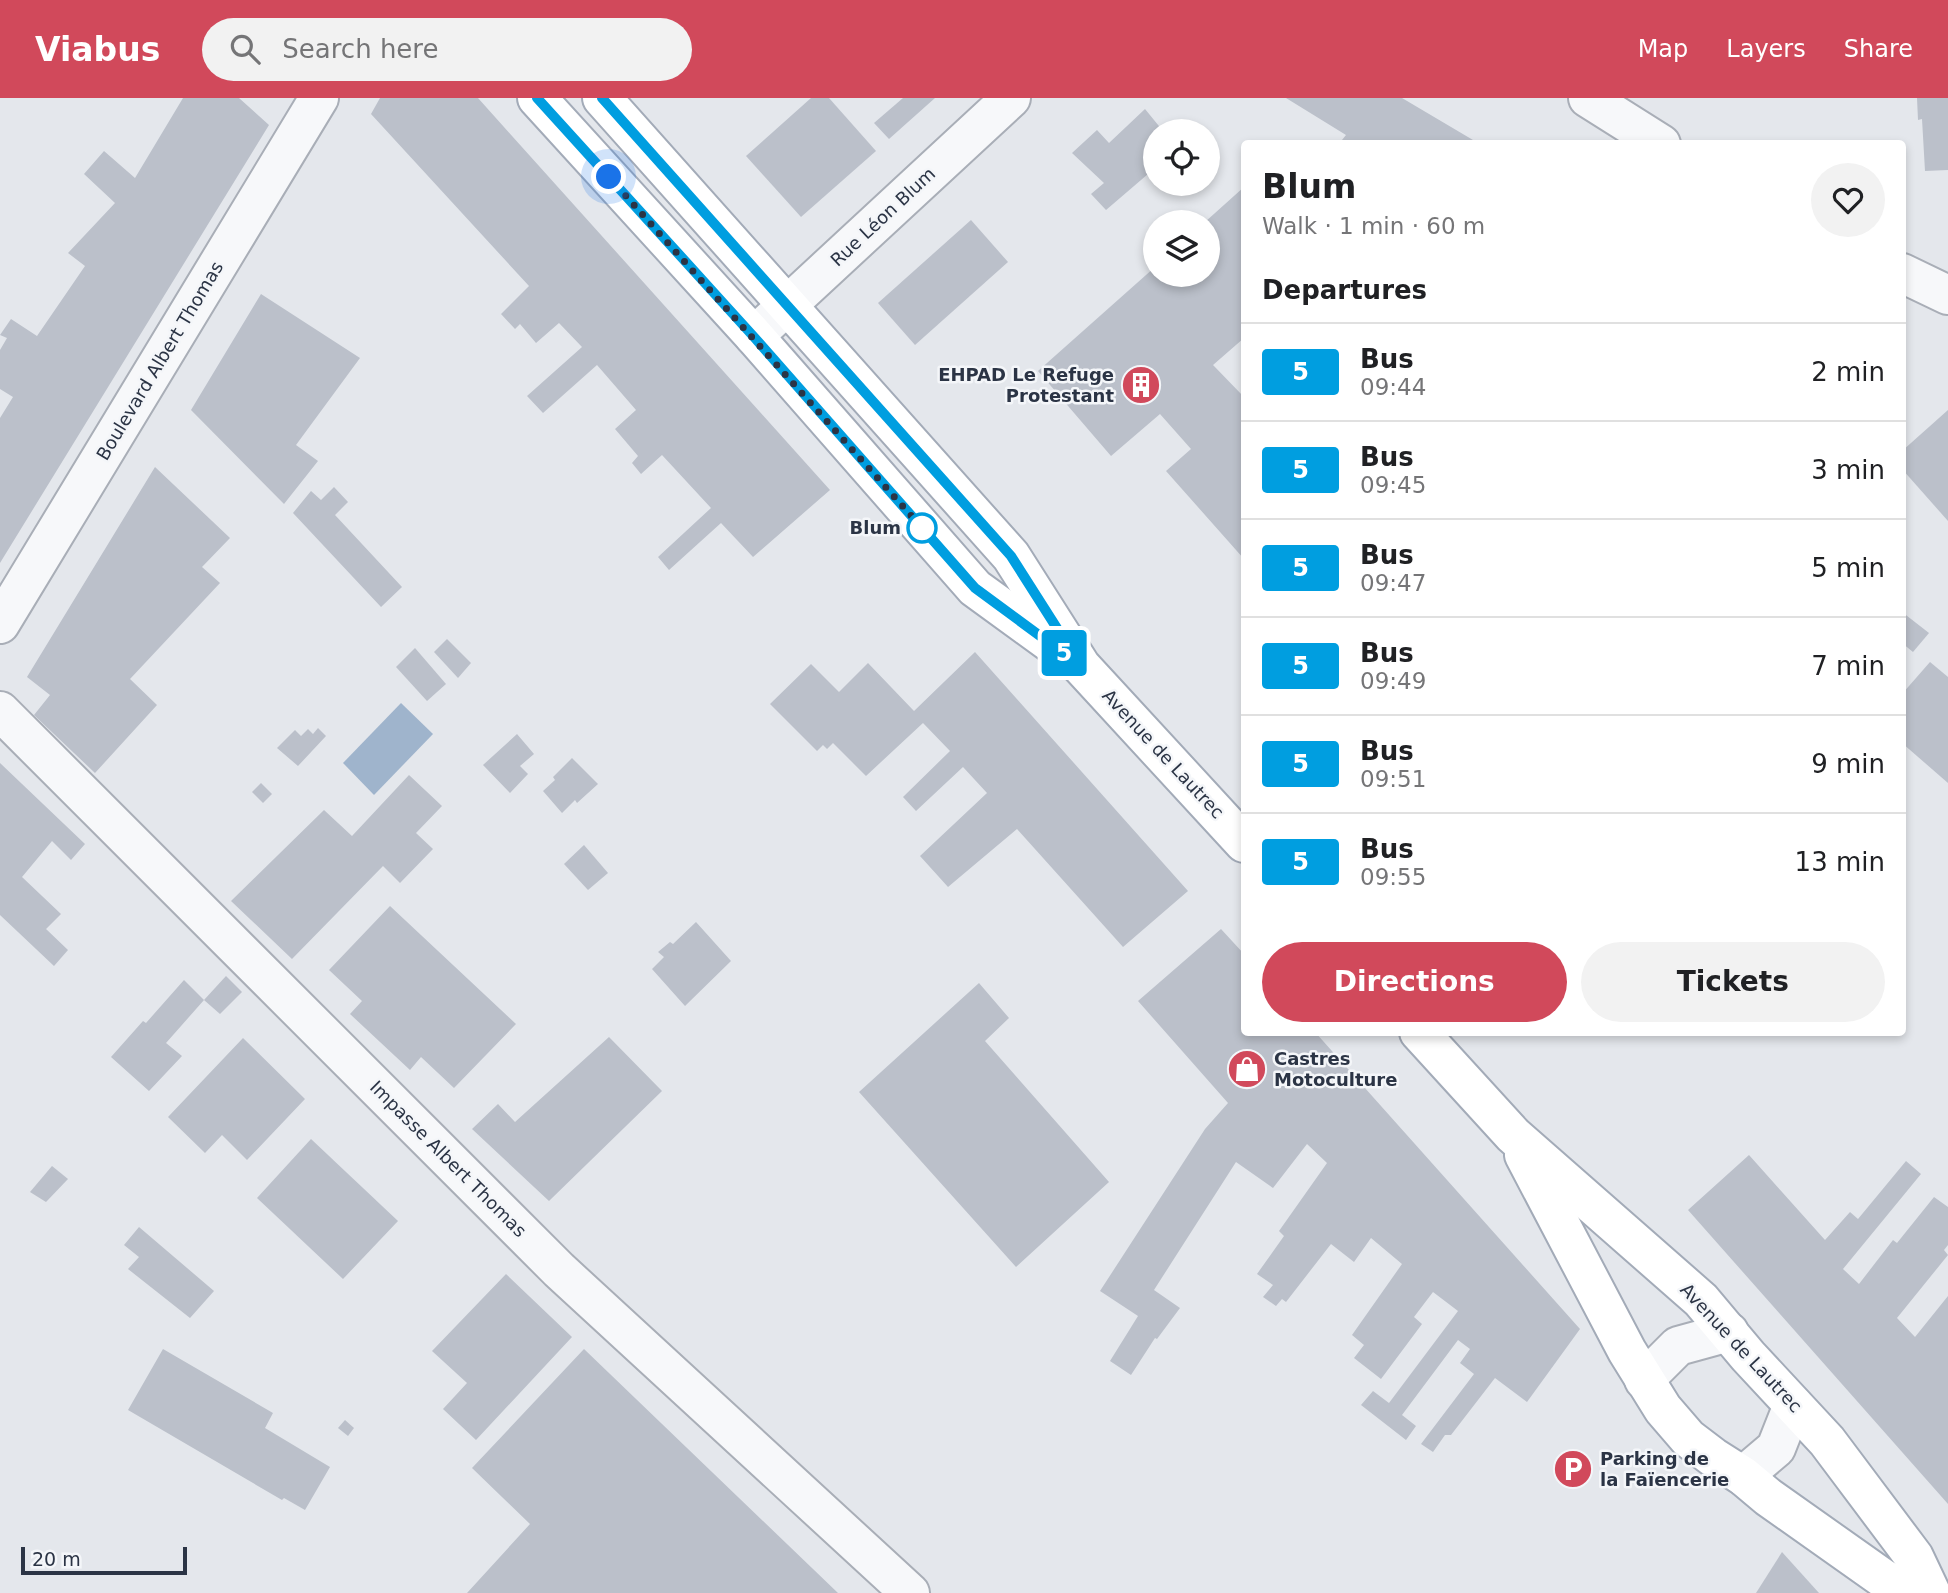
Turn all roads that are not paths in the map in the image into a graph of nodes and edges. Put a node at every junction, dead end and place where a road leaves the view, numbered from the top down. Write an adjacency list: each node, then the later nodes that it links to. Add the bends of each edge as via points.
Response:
1 (319, 98): 11 (street, Boulevard Albert Thomas)
2 (537, 98): 10 (main road, Avenue de Lautrec)
3 (602, 98): 9 (main road, Avenue de Lautrec)
4 (1012, 98): 9 (street, Rue Léon Blum)
5 (1588, 98): 6 (street)
6 (1655, 140)
7 (1906, 275): 8 (street)
8 (1948, 295)
9 (787, 306): 10 (street, Rue Léon Blum); 12 (main road, Avenue de Lautrec, via 1011,556)
10 (754, 337): 12 (main road, Avenue de Lautrec, via 975,588)
11 (0, 624)
12 (1081, 666): 14 (main road, Avenue de Lautrec)
13 (0, 710): 21 (street, Impasse Albert Thomas, via 559,1270)
14 (1241, 840)
15 (1423, 1036): 16 (main road, Avenue de Lautrec)
16 (1514, 1135): 17 (main road, Avenue de Lautrec, via 1701,1300); 18 (main road, Avenue de Lautrec)
17 (1729, 1332): 18 (street, via 1678,1346); 19 (main road, Avenue de Lautrec)
18 (1644, 1380): 20 (main road, Avenue de Lautrec, via 1688,1438)
19 (1793, 1405): 20 (street, via 1776,1448); 23 (main road, Avenue de Lautrec, via 1827,1441 1914,1557)
20 (1743, 1476): 22 (main road, Avenue de Lautrec)
21 (910, 1593)
22 (1908, 1593)
23 (1931, 1593)

